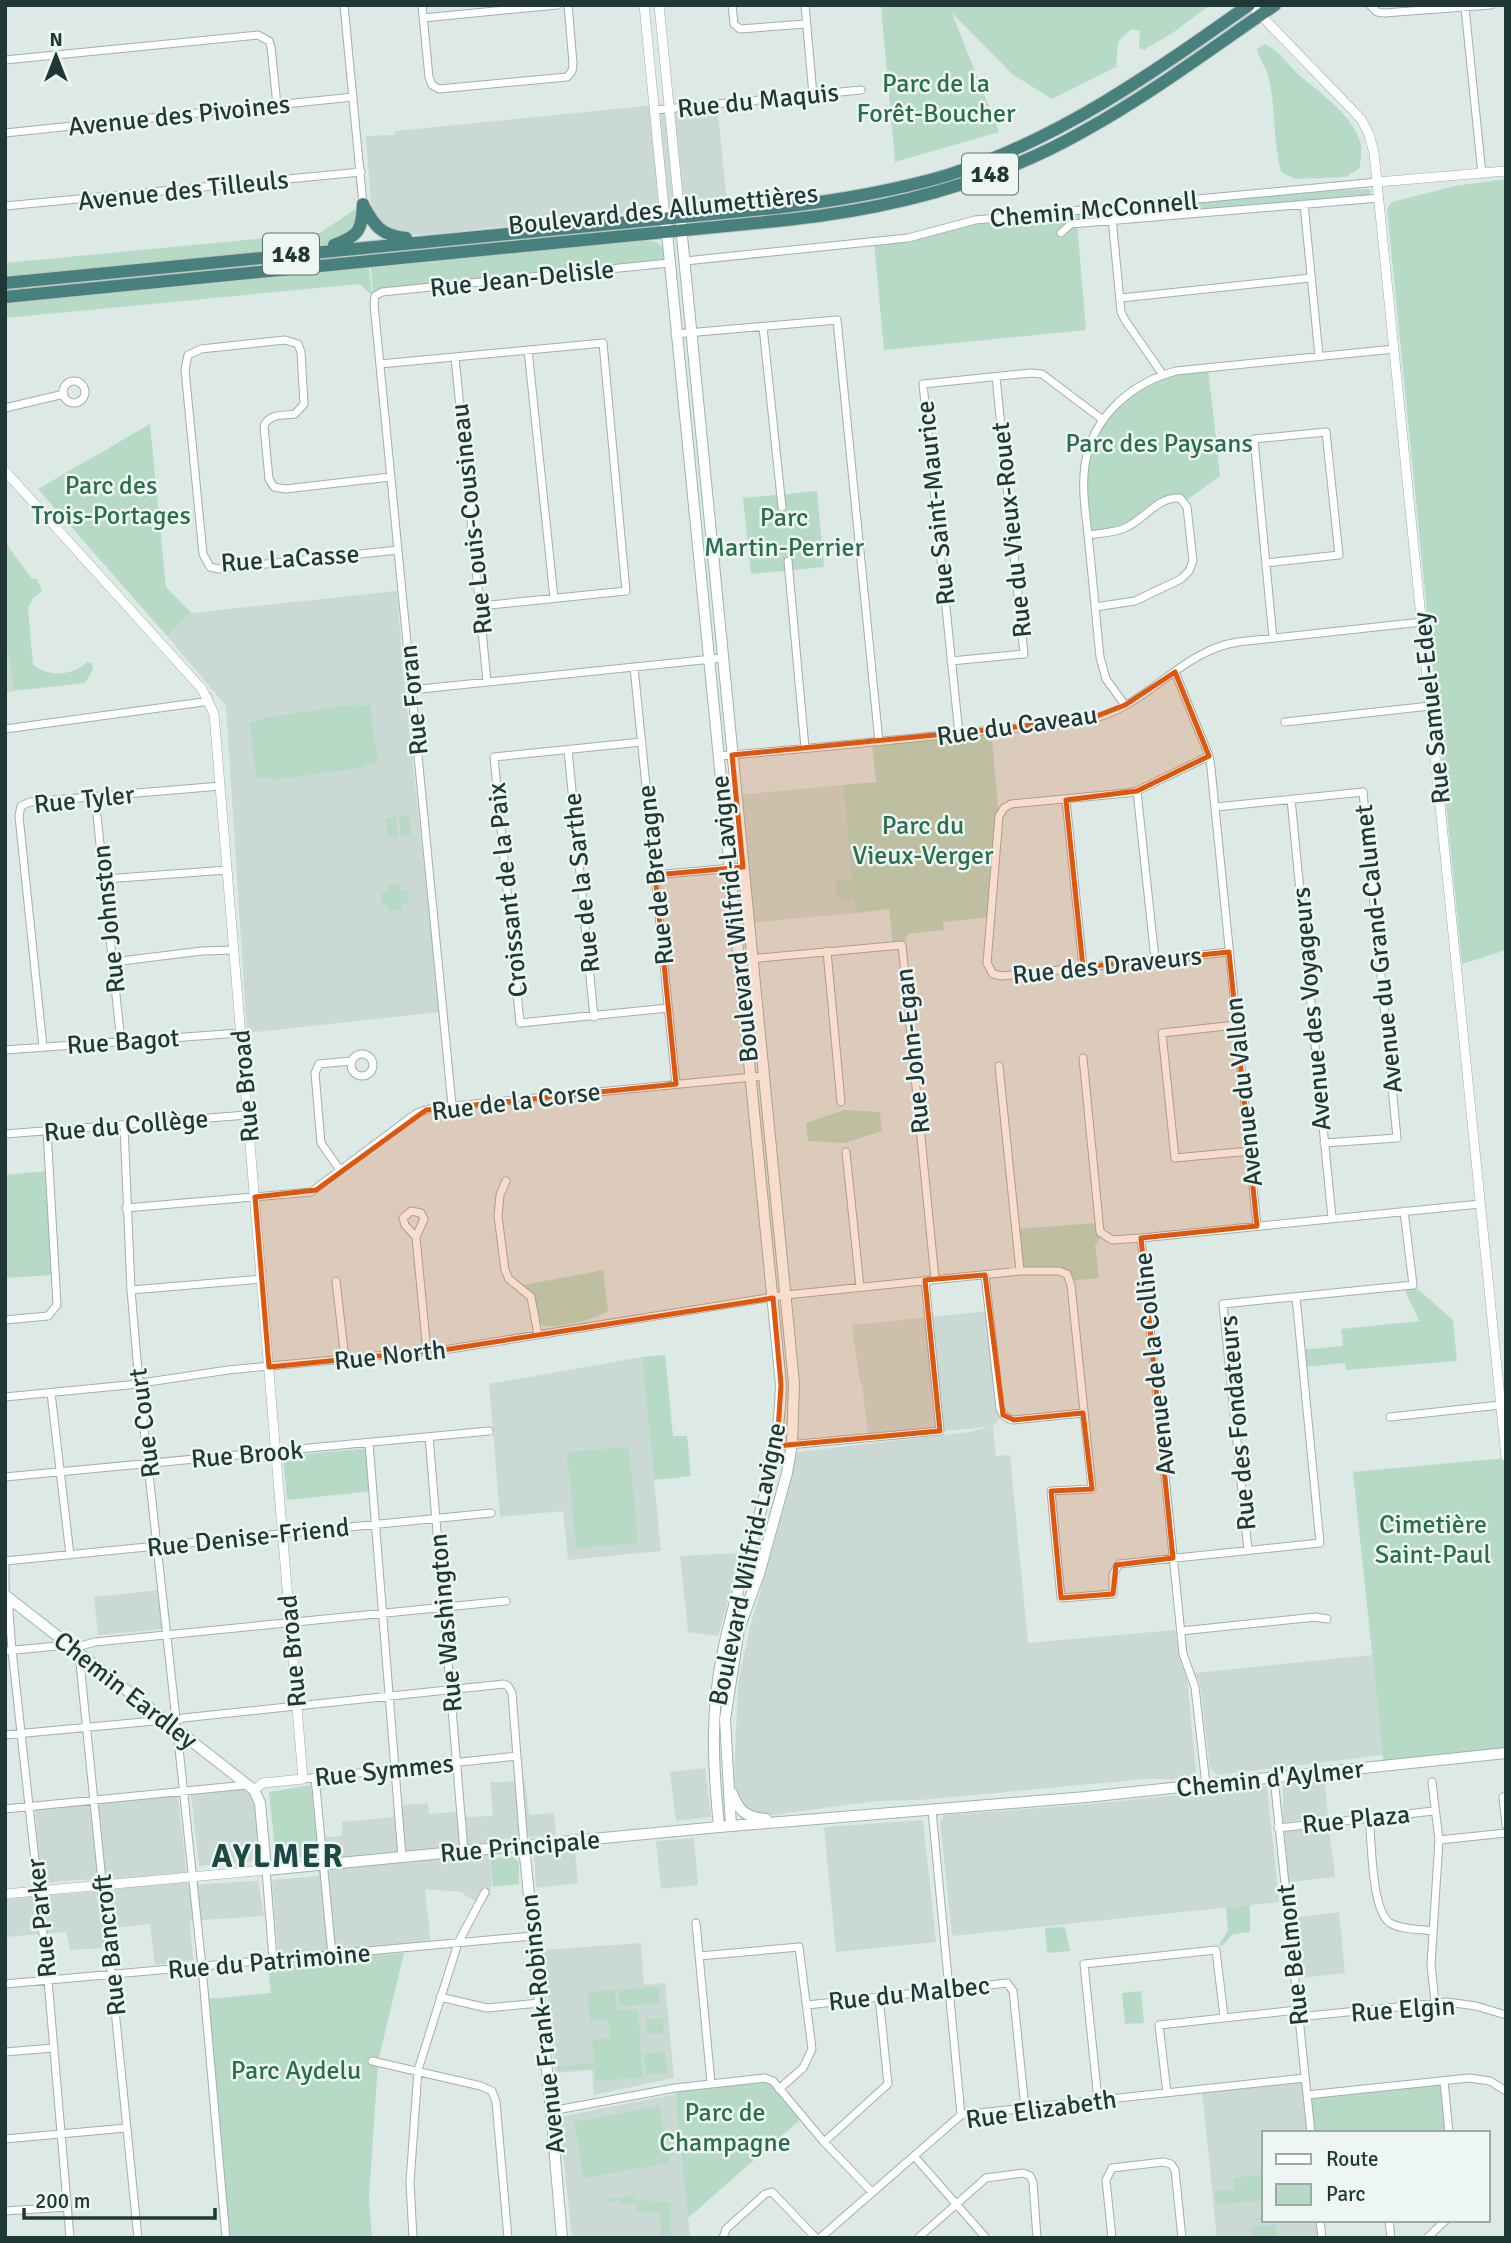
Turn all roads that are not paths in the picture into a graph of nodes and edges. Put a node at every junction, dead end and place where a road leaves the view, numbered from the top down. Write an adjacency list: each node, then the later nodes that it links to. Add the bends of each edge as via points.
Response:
1 (344, 5): 19 (street)
2 (422, 5): 14 (street)
3 (557, 5): 14 (street)
4 (568, 5): 14 (street, via 573,63 567,76 444,89 430,82)
5 (644, 5): 22 (street, Boulevard Wilfrid-Lavigne)
6 (659, 5): 21 (street, Boulevard Wilfrid-Lavigne)
7 (732, 5): 15 (street, via 734,24 740,29)
8 (805, 5): 15 (street)
9 (1275, 5): 12 (highway, Boulevard des Allumettières / 148)
10 (1370, 5): 13 (street, via 1384,13)
11 (1490, 5): 13 (street)
12 (1254, 8): 27 (street, Rue Samuel-Edey, via 1361,119 1372,142); 34 (highway, Boulevard des Allumettières / 148, via 1160,84 1093,126 990,174 880,207 786,220)
13 (1465, 8): 26 (street)
14 (423, 18)
15 (806, 24): 18 (street)
16 (5, 60): 20 (street, via 258,35 271,47)
17 (861, 90): 18 (street, Rue du Maquis)
18 (813, 94): 21 (street, Rue du Maquis)
19 (353, 97): 20 (street, Avenue des Pivoines); 25 (street)
20 (277, 105): 23 (street, Avenue des Pivoines)
21 (668, 109): 22 (street, Rue du Maquis); 34 (street, Boulevard Wilfrid-Lavigne)
22 (655, 110): 35 (street, Boulevard Wilfrid-Lavigne)
23 (5, 133)
24 (1506, 171): 26 (street, Chemin McConnell)
25 (361, 172): 29 (street); 31 (street, Avenue des Tilleuls)
26 (1482, 174): 27 (street, Chemin McConnell)
27 (1378, 182): 28 (street, Rue Samuel-Edey); 32 (street, Chemin McConnell)
28 (1379, 198): 30 (street); 49 (street, Rue Samuel-Edey)
29 (363, 204): 37 (highway, via 383,233); 38 (highway, via 359,230 352,237)
30 (1304, 204): 33 (street); 41 (street)
31 (5, 206)
32 (1111, 207): 33 (street); 39 (street, Chemin McConnell, via 965,221 896,240)
33 (1113, 222): 36 (street, via 1071,224); 45 (street)
34 (681, 223): 35 (highway, Boulevard des Allumettières / 148); 39 (main road, Boulevard Wilfrid-Lavigne)
35 (666, 224): 37 (highway, Boulevard des Allumettières / 148); 40 (main road, Boulevard Wilfrid-Lavigne); 44 (highway, Boulevard des Allumettières / 148)
36 (1061, 233)
37 (433, 240): 38 (highway, Boulevard des Allumettières / 148)
38 (297, 253): 42 (highway, Boulevard des Allumettières / 148)
39 (685, 261): 47 (main road, Boulevard Wilfrid-Lavigne)
40 (669, 263): 43 (street, Rue Jean-Delisle); 48 (main road, Boulevard Wilfrid-Lavigne)
41 (1310, 278): 45 (street); 51 (street)
42 (5, 283)
43 (375, 296): 53 (street, Rue Foran)
44 (5, 297)
45 (1121, 298): 54 (street, via 1125,320)
46 (763, 327): 47 (street); 61 (street); 85 (street, via 837,320)
47 (691, 332): 48 (street); 71 (main road, Boulevard Wilfrid-Lavigne)
48 (675, 334): 72 (main road, Boulevard Wilfrid-Lavigne)
49 (1394, 349): 51 (street); 69 (street, Rue Samuel-Edey)
50 (528, 350): 52 (street); 66 (street); 66 (street, via 603,343 626,591)
51 (1319, 356): 54 (street)
52 (455, 357): 53 (street); 67 (street, Rue Louis-Cousineau)
53 (380, 364): 60 (street, Rue Foran)
54 (1163, 375): 58 (street, via 1125,396)
55 (996, 377): 58 (street, Rue Saint-Maurice, via 1042,374); 73 (street, Rue Saint-Maurice, via 923,384); 73 (street, Rue du Vieux-Rouet, via 1024,654)
56 (64, 394): 57 (street)
57 (5, 408)
58 (1103, 420): 62 (street, via 1085,464)
59 (5, 471): 78 (street, Rue Broad)
60 (390, 477): 63 (street, Rue Foran); 63 (street, Rue LaCasse, via 274,487 269,479 264,425 274,416 295,414 304,404 298,344 285,340 201,349 188,355 185,370 203,554 211,566 219,569)
61 (782, 507)
62 (1088, 535): 68 (street); 68 (street, via 1126,527 1165,500 1180,498 1187,507 1193,561 1189,571 1135,601)
63 (398, 550): 77 (street, Rue Foran)
64 (788, 561): 86 (street)
65 (1266, 563): 65 (street, via 1254,439 1326,432 1339,555); 70 (street)
66 (554, 598): 67 (street)
67 (480, 606): 76 (street, Rue Louis-Cousineau)
68 (1095, 607): 79 (street, via 1102,668)
69 (1422, 622): 70 (street, Rue du Caveau); 80 (street, Rue Samuel-Edey)
70 (1273, 638): 75 (street, Rue du Caveau, via 1218,646)
71 (722, 658): 72 (street); 88 (main road, Boulevard Wilfrid-Lavigne)
72 (709, 660): 74 (street); 90 (main road, Boulevard Wilfrid-Lavigne)
73 (951, 661): 83 (street, Rue Saint-Maurice)
74 (634, 667): 76 (street); 84 (street, Rue de Bretagne)
75 (1175, 672): 79 (street, Rue du Caveau); 89 (street, Avenue du Vallon)
76 (487, 681): 77 (street)
77 (411, 690): 124 (street, Rue Foran)
78 (208, 697): 82 (street, via 203,702); 91 (street, Rue Broad, via 216,721)
79 (1125, 705): 83 (street, Rue du Caveau, via 1087,720)
80 (1430, 706): 81 (street); 135 (street, Rue Samuel-Edey)
81 (1285, 722)
82 (5, 729)
83 (958, 734): 85 (street, Rue du Caveau)
84 (642, 742): 87 (street, Croissant de la Paix); 100 (street, Rue de Bretagne)
85 (880, 742): 86 (street, Rue du Caveau)
86 (805, 748): 88 (street, Rue du Caveau)
87 (568, 750): 111 (street, Rue de la Sarthe); 111 (street, Croissant de la Paix, via 494,757 517,997 520,1023)
88 (732, 755): 90 (street, Rue du Caveau); 97 (main road, Boulevard Wilfrid-Lavigne)
89 (1209, 756): 92 (street, Rue des Draveurs); 96 (street, Avenue du Vallon)
90 (719, 757): 98 (main road, Boulevard Wilfrid-Lavigne)
91 (220, 786): 93 (street, Rue Tyler); 99 (street, Rue Broad)
92 (1137, 791): 95 (street, Rue des Draveurs); 106 (street)
93 (95, 797): 101 (street, Rue Johnston); 115 (street, Rue Tyler, via 21,806)
94 (1291, 799): 96 (street, Avenue du Grand-Calumet); 129 (street, Avenue des Voyageurs); 129 (street, Avenue du Grand-Calumet, via 1363,792 1397,1138)
95 (1066, 800): 109 (street); 109 (street, Rue des Draveurs, via 1011,804 999,816 987,963 993,974 1002,976)
96 (1216, 807): 104 (street, Avenue du Vallon)
97 (743, 867): 98 (street); 105 (main road, Boulevard Wilfrid-Lavigne)
98 (730, 868): 100 (street); 107 (main road, Boulevard Wilfrid-Lavigne)
99 (227, 870): 101 (street); 102 (street, Rue Broad)
100 (655, 875): 110 (street, Rue de Bretagne)
101 (105, 879): 108 (street, Rue Johnston)
102 (234, 950): 108 (street); 113 (street, Rue Broad)
103 (827, 951): 105 (street, Rue John-Egan); 123 (street); 145 (street, Rue John-Egan, via 902,945)
104 (1228, 952): 106 (street, Rue des Draveurs); 112 (street, Avenue du Vallon)
105 (753, 958): 107 (street, Rue John-Egan); 120 (main road, Boulevard Wilfrid-Lavigne)
106 (1155, 959): 109 (street, Rue des Draveurs)
107 (738, 960): 121 (main road, Boulevard Wilfrid-Lavigne)
108 (113, 962): 114 (street, Rue Johnston)
109 (1083, 967)
110 (668, 1009): 111 (street, Croissant de la Paix); 122 (street, Rue de Bretagne)
111 (594, 1017)
112 (1236, 1025): 130 (street, Avenue du Vallon); 130 (street, via 1162,1033 1175,1158)
113 (240, 1033): 114 (street, Rue Bagot); 125 (street, Rue Broad)
114 (121, 1042): 115 (street, Rue Bagot)
115 (43, 1047): 116 (street, Rue Bagot)
116 (5, 1050)
117 (1083, 1058): 141 (street, via 1100,1232 1112,1240)
118 (351, 1061): 132 (street, via 323,1063 315,1070 321,1143)
119 (999, 1066): 142 (street)
120 (763, 1076): 121 (street, Rue de la Corse); 150 (main road, Boulevard Wilfrid-Lavigne)
121 (750, 1077): 122 (street, Rue de la Corse); 151 (main road, Boulevard Wilfrid-Lavigne)
122 (676, 1084): 124 (street, Rue de la Corse)
123 (841, 1102)
124 (452, 1105): 132 (street, Rue de la Corse, via 419,1112)
125 (247, 1115): 126 (street, Rue du Collège); 134 (street, Rue Broad)
126 (124, 1125): 127 (street, Rue du Collège); 136 (street, Rue Court)
127 (47, 1131): 128 (street, Rue du Collège); 153 (street, via 57,1305 48,1316)
128 (5, 1134)
129 (1324, 1143): 138 (street, Avenue des Voyageurs)
130 (1250, 1151): 139 (street, Avenue du Vallon)
131 (846, 1152): 148 (street)
132 (340, 1170): 134 (street, Rue de la Corse, via 311,1192)
133 (506, 1181): 154 (street, via 499,1216 505,1270 531,1297)
134 (255, 1197): 136 (street, Rue de la Corse); 144 (street, Rue Broad)
135 (1480, 1204): 137 (street, Avenue de la Colline); 161 (street, Rue Samuel-Edey)
136 (126, 1208): 149 (street, Rue Court)
137 (1405, 1211): 138 (street, Avenue de la Colline); 152 (street, Rue des Fondateurs, via 1413,1285)
138 (1332, 1219): 139 (street, Avenue de la Colline)
139 (1257, 1226): 141 (street, Avenue de la Colline)
140 (416, 1237): 155 (street)
141 (1142, 1238): 181 (street, Avenue de la Colline)
142 (1020, 1271): 143 (street); 162 (street, via 1059,1271 1069,1277)
143 (985, 1275): 145 (street); 162 (street, via 1003,1415 1014,1420)
144 (261, 1279): 149 (street); 157 (street, Rue Broad)
145 (934, 1279): 146 (street)
146 (925, 1280): 148 (street); 167 (street, via 940,1431)
147 (336, 1282): 156 (street)
148 (860, 1287): 150 (street)
149 (131, 1290): 158 (street, Rue Court)
150 (786, 1295): 151 (street); 167 (main road, Boulevard Wilfrid-Lavigne, via 794,1383)
151 (773, 1297): 154 (street, Rue North); 168 (main road, Boulevard Wilfrid-Lavigne, via 781,1385)
152 (1296, 1297): 179 (street, via 1320,1544); 179 (street, Rue des Fondateurs, via 1223,1304)
153 (5, 1320)
154 (538, 1335): 155 (street, Rue North)
155 (427, 1352): 156 (street, Rue North)
156 (345, 1359): 157 (street, Rue North)
157 (269, 1367): 158 (street, Rue North); 169 (street, Rue Broad)
158 (139, 1383): 159 (street, Rue North); 171 (street, Rue Court)
159 (51, 1393): 160 (street, Rue North); 172 (street)
160 (5, 1397)
161 (1500, 1405): 163 (street); 170 (street, Rue Samuel-Edey)
162 (1083, 1413): 181 (street, via 1092,1489 1051,1491 1061,1598 1113,1594 1112,1574 1119,1564)
163 (1391, 1417)
164 (489, 1431): 165 (street, Rue Brook)
165 (429, 1437): 166 (street, Rue Brook); 175 (street, Rue Washington)
166 (369, 1443): 169 (street, Rue Brook); 176 (street)
167 (792, 1444): 168 (street); 207 (main road, Boulevard Wilfrid-Lavigne, via 737,1641 725,1719)
168 (777, 1446): 225 (main road, Boulevard Wilfrid-Lavigne, via 729,1626 716,1694 712,1746)
169 (276, 1451): 171 (street, Rue Brook); 177 (street, Rue Broad)
170 (1506, 1457)
171 (149, 1463): 172 (street, Rue Brook); 178 (street, Rue Court)
172 (61, 1472): 173 (street, Rue Brook); 180 (street)
173 (5, 1477)
174 (491, 1513): 175 (street, Rue Denise-Friend)
175 (437, 1518): 176 (street, Rue Denise-Friend); 185 (street, Rue Washington)
176 (376, 1524): 177 (street, Rue Denise-Friend); 186 (street)
177 (283, 1533): 178 (street, Rue Denise-Friend); 188 (street, Rue Broad)
178 (158, 1545): 180 (street, Rue Denise-Friend); 190 (street, Rue Court)
179 (1248, 1550): 181 (street)
180 (70, 1555): 182 (street, Rue Denise-Friend)
181 (1173, 1558): 189 (street, Avenue de la Colline)
182 (5, 1561): 183 (street, Rue Parker)
183 (7, 1595): 191 (main road, Chemin Eardley); 192 (street, Rue Parker)
184 (506, 1601): 185 (street)
185 (444, 1606): 186 (street); 194 (street, Rue Washington)
186 (382, 1613): 188 (street); 195 (street)
187 (1327, 1619): 189 (street)
188 (289, 1623): 190 (street); 196 (street, Rue Broad)
189 (1181, 1631): 211 (street, Avenue de la Colline, via 1183,1654 1195,1687)
190 (167, 1635): 193 (street, via 95,1642); 198 (street, Rue Court)
191 (62, 1640): 192 (street, via 57,1646); 193 (main road, Chemin Eardley)
192 (9, 1651): 200 (street, Rue Parker)
193 (76, 1651): 197 (main road, Chemin Eardley); 199 (street, Rue Bancroft)
194 (451, 1690): 195 (street); 203 (street, Avenue Frank-Robinson, via 508,1686); 204 (street, Rue Washington)
195 (389, 1696): 196 (street); 205 (street)
196 (297, 1706): 198 (street); 209 (street, Rue Broad)
197 (159, 1716): 198 (main road, Chemin Eardley); 199 (street)
198 (176, 1726): 212 (main road, Chemin Eardley); 213 (street, Rue Court)
199 (86, 1728): 200 (street); 215 (street, Rue Bancroft)
200 (21, 1734): 201 (street); 217 (street, Rue Parker)
201 (5, 1735)
202 (1506, 1753): 208 (main road, Chemin d'Aylmer)
203 (517, 1756): 204 (street, Rue Symmes); 230 (street, Avenue Frank-Robinson)
204 (457, 1762): 205 (street, Rue Symmes); 231 (street, Rue Washington)
205 (394, 1768): 206 (street, Rue Symmes); 232 (street)
206 (315, 1777): 209 (street, Rue Symmes); 233 (street)
207 (728, 1777): 222 (main road, via 742,1812); 224 (main road, Boulevard Wilfrid-Lavigne)
208 (1274, 1778): 211 (main road, Chemin d'Aylmer); 226 (street, Rue Belmont)
209 (303, 1779): 212 (street, Rue Symmes)
210 (1432, 1782): 220 (street)
211 (1206, 1785): 216 (main road, Chemin d'Aylmer)
212 (250, 1787): 213 (street, Rue Symmes); 234 (main road, via 260,1803)
213 (183, 1790): 215 (street, Rue Symmes); 235 (street, Rue Court)
214 (1503, 1797): 223 (street)
215 (94, 1799): 217 (street, Rue Symmes); 236 (street, Rue Bancroft)
216 (1034, 1801): 219 (main road, Rue Principale)
217 (29, 1807): 218 (street, Rue Symmes); 237 (street, Rue Parker)
218 (5, 1809)
219 (932, 1810): 222 (main road, Rue Principale); 251 (street)
220 (1434, 1811): 221 (street, Rue Plaza); 228 (street)
221 (1369, 1818): 226 (street, Rue Plaza); 241 (street, via 1381,1913 1396,1926)
222 (792, 1821): 224 (main road, Rue Principale)
223 (1506, 1825)
224 (731, 1826): 225 (main road, Rue Principale)
225 (719, 1827): 230 (main road, Rue Principale)
226 (1278, 1828): 257 (street, Rue Belmont)
227 (1505, 1833): 228 (street); 229 (street)
228 (1438, 1840): 241 (street)
229 (1506, 1841)
230 (524, 1846): 231 (main road, Rue Principale); 242 (main road, Avenue Frank-Robinson)
231 (464, 1851): 232 (main road, Rue Principale)
232 (402, 1857): 233 (main road, Rue Principale)
233 (325, 1864): 234 (main road, Rue Principale); 244 (street)
234 (267, 1870): 235 (street, Rue Principale); 246 (street)
235 (192, 1877): 236 (street, Rue Principale); 247 (street, Rue Court)
236 (103, 1885): 237 (street, Rue Principale); 248 (street, Rue Bancroft)
237 (37, 1891): 239 (street, Rue Principale); 249 (street, Rue Parker)
238 (485, 1892): 243 (street)
239 (5, 1894)
240 (696, 1923): 245 (street)
241 (1433, 1931): 255 (street)
242 (533, 1936): 243 (street, Rue du Patrimoine); 254 (main road, Avenue Frank-Robinson)
243 (458, 1943): 244 (street, Rue du Patrimoine); 252 (street)
244 (332, 1955): 246 (street, Rue du Patrimoine)
245 (699, 1956): 256 (street, via 799,1947); 266 (street)
246 (273, 1959): 247 (street, Rue du Patrimoine)
247 (202, 1967): 248 (street, Rue du Patrimoine); 289 (street, Rue Court)
248 (112, 1975): 249 (street, Rue du Patrimoine); 275 (street, Rue Bancroft)
249 (48, 1980): 250 (street, Rue du Patrimoine); 260 (street, Rue Parker)
250 (5, 1984)
251 (949, 1988): 253 (street, Rue du Malbec); 272 (street, Rue du Malbec, via 1003,1982 1012,1987); 274 (street)
252 (440, 1997): 254 (street, via 481,2007); 263 (street)
253 (878, 1997): 256 (street, Rue du Malbec); 280 (street, via 888,2084)
254 (540, 2003): 273 (main road, Avenue Frank-Robinson)
255 (1435, 2003): 257 (street, Rue Elgin); 258 (street, Rue Elgin, via 1462,2003)
256 (807, 2004): 267 (street, via 810,2056)
257 (1298, 2014): 259 (street, Rue Elgin); 264 (street, Rue Belmont)
258 (1506, 2015)
259 (1224, 2017): 269 (street, Rue Elgin, via 1159,2025); 271 (street, via 1216,1950 1084,1964)
260 (52, 2048): 261 (street); 278 (street, Rue Parker)
261 (5, 2052)
262 (372, 2061): 263 (street)
263 (418, 2070): 290 (street, via 410,2182); 291 (street, via 488,2088 495,2096)
264 (1305, 2078): 269 (street, Rue Elizabeth); 270 (street, Rue Belmont)
265 (1444, 2081): 268 (street, via 1484,2079); 270 (street); 277 (street)
266 (711, 2083): 267 (street, via 765,2078); 273 (street)
267 (779, 2089): 280 (street)
268 (1506, 2091)
269 (1167, 2093): 271 (street, Rue Elizabeth)
270 (1307, 2095): 276 (street, Rue Belmont)
271 (1098, 2100): 272 (street, Rue Elizabeth)
272 (1025, 2108): 274 (street, Rue Elizabeth)
273 (551, 2111): 292 (main road, Avenue Frank-Robinson)
274 (961, 2115): 281 (street, Rue Elizabeth)
275 (127, 2128): 278 (street); 288 (street, Rue Bancroft)
276 (1311, 2131)
277 (1449, 2131)
278 (60, 2134): 279 (street); 284 (street, Rue Parker)
279 (5, 2139)
280 (824, 2142): 282 (street)
281 (914, 2156): 282 (street, Rue Elizabeth); 283 (street)
282 (872, 2192): 294 (street, Rue Elizabeth)
283 (957, 2204): 295 (street); 296 (street); 297 (street, via 986,2178 1027,2174 1033,2182)
284 (67, 2207): 285 (street); 287 (street, Rue Parker)
285 (5, 2211)
286 (1444, 2222): 300 (street)
287 (70, 2238)
288 (138, 2238)
289 (226, 2238)
290 (413, 2238)
291 (508, 2238)
292 (562, 2238)
293 (723, 2238): 294 (street, via 726,2229 772,2192)
294 (818, 2238)
295 (918, 2238)
296 (986, 2238)
297 (1037, 2238)
298 (1112, 2238): 299 (street, via 1109,2171 1163,2162 1175,2170)
299 (1182, 2238)
300 (1427, 2238)

